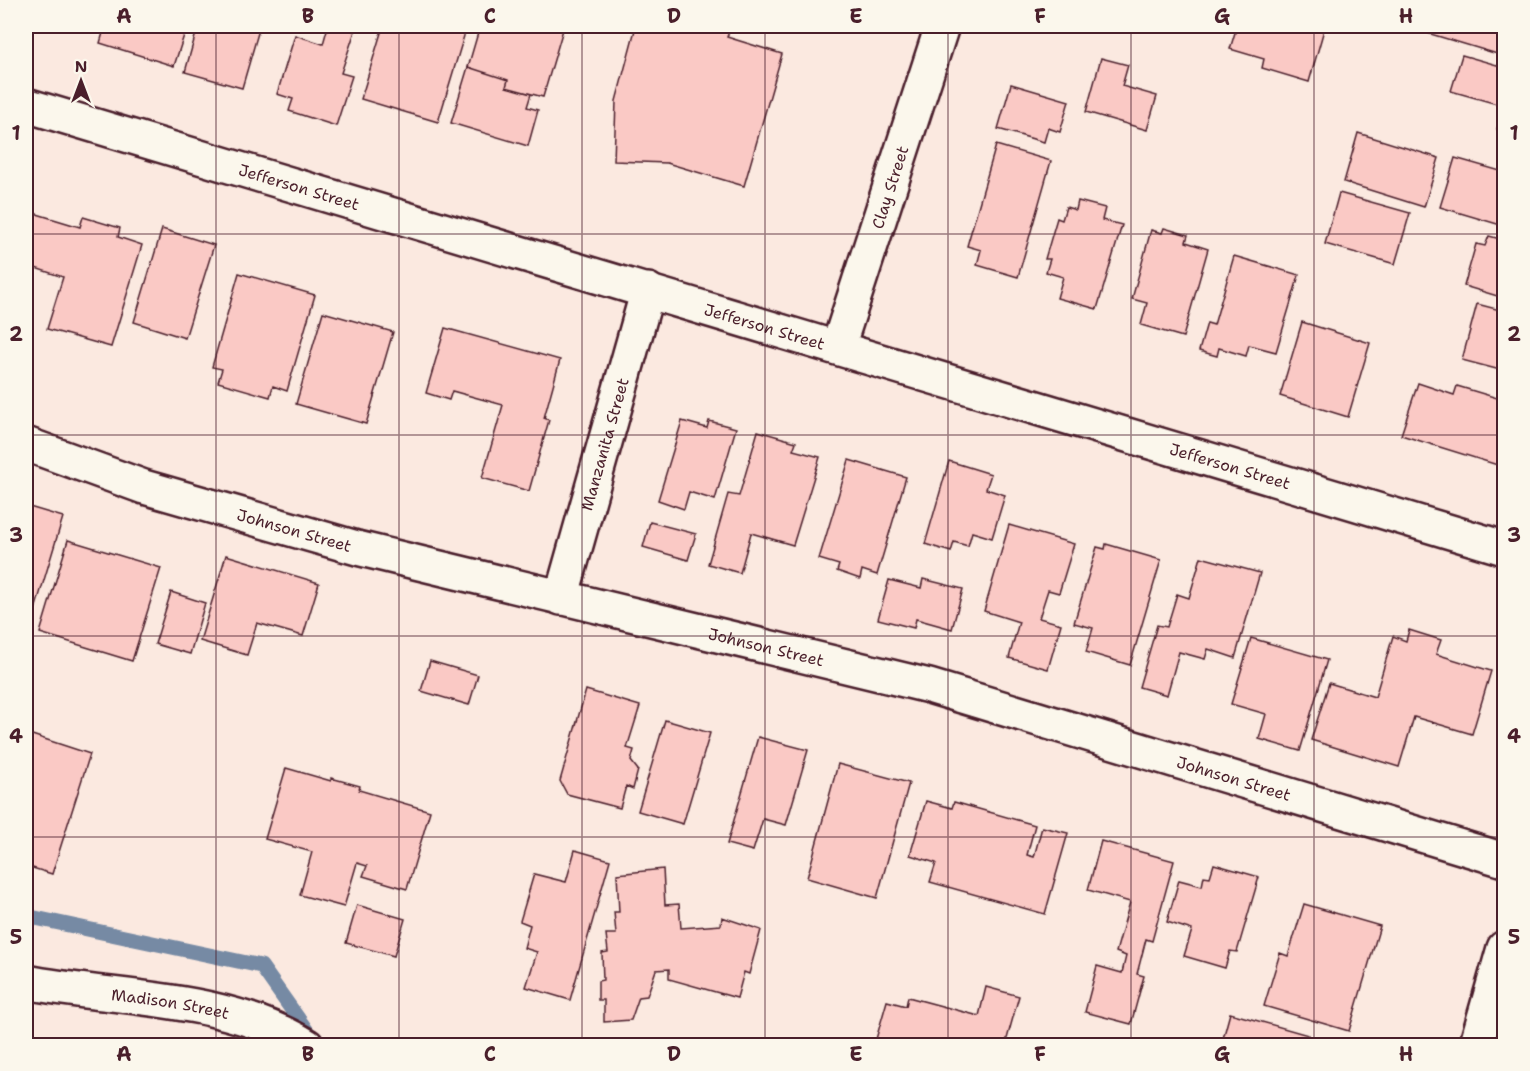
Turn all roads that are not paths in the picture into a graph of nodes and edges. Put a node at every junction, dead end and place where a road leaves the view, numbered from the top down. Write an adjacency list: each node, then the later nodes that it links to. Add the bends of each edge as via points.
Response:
1 (942, 26): 4 (street, Clay Street)
2 (26, 105): 3 (street, Jefferson Street)
3 (648, 290): 4 (street, Jefferson Street); 7 (street, Manzanita Street)
4 (838, 347): 6 (street, Jefferson Street)
5 (26, 444): 7 (street, Johnson Street, via 155,490 357,548)
6 (1504, 548)
7 (561, 598): 8 (street, Johnson Street, via 929,686)
8 (1504, 860)
9 (1504, 948): 11 (street)
10 (26, 982): 12 (street, Madison Street, via 226,1012 287,1033)
11 (1488, 1030)
12 (307, 1046)

